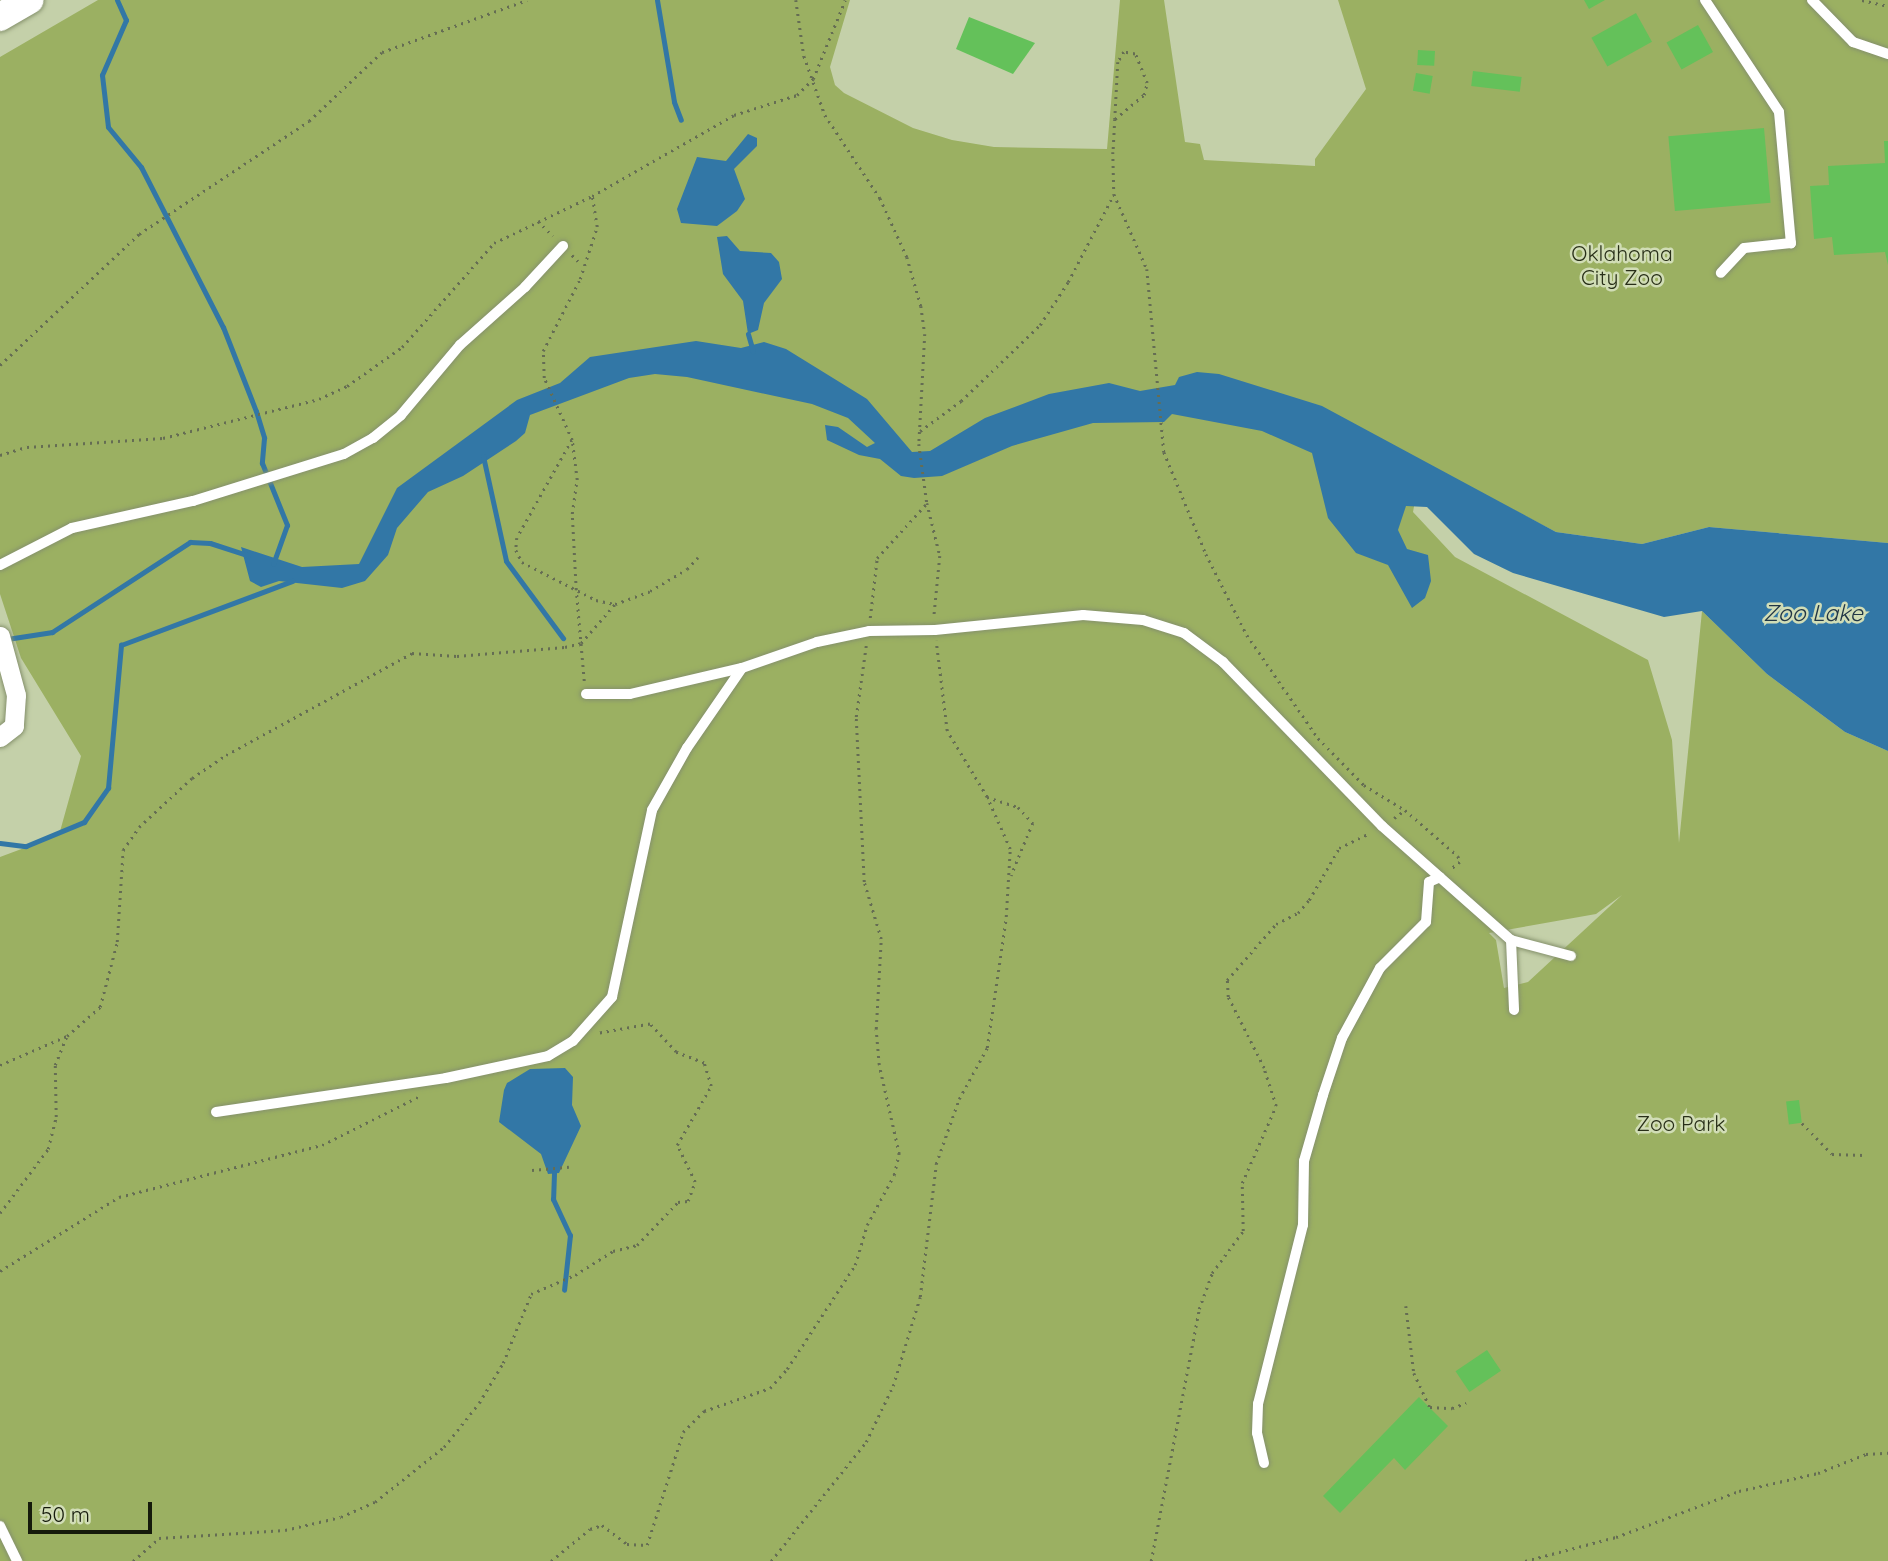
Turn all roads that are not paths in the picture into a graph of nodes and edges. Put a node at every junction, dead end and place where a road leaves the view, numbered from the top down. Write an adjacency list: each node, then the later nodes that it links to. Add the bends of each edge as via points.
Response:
1 (29, 0): 4 (main road)
2 (1704, 0): 7 (lane, via 1779,112 1791,243 1744,248)
3 (1812, 0): 5 (lane, via 1853,42)
4 (0, 17)
5 (1888, 54)
6 (563, 246): 8 (lane, via 460,345 401,415 373,438 344,454 193,501 72,528)
7 (1721, 273)
8 (0, 565)
9 (0, 636): 12 (street, via 16,695 13,726)
10 (742, 668): 11 (lane, via 630,694); 13 (lane, via 817,642 869,631 935,630 1083,615 1143,620 1184,633 1223,663 1382,826); 17 (lane, via 687,748 652,810 612,997 573,1041 548,1056 446,1079)
11 (586, 694)
12 (0, 737)
13 (1440, 877): 14 (lane); 18 (lane, via 1429,882 1426,922 1380,968 1342,1038 1323,1095 1304,1161 1303,1225 1258,1404 1257,1433)
14 (1511, 940): 15 (lane); 16 (lane)
15 (1571, 956)
16 (1514, 1010)
17 (216, 1112)
18 (1264, 1463)
19 (0, 1526): 20 (lane)
20 (17, 1561)

